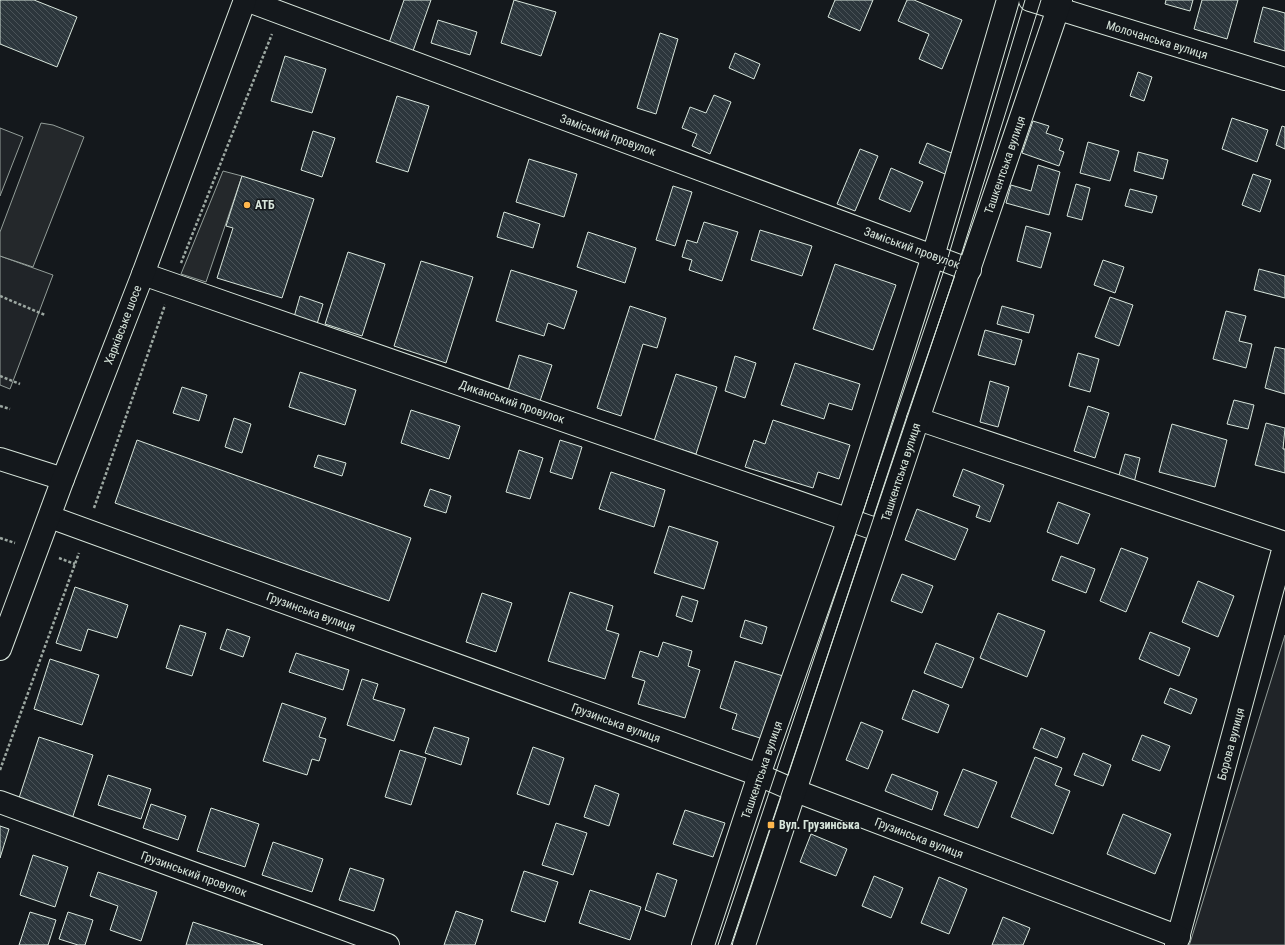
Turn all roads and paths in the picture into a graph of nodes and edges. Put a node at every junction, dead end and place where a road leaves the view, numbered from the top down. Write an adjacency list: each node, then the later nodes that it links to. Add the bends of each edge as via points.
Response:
1 (246, 0): 5 (street, Заміський провулок); 9 (street, Харківське шосе)
2 (1008, 0): 7 (street, Ташкентська вулиця)
3 (1030, 0): 4 (street, Молочанська вулиця)
4 (1059, 4): 6 (street, Молочанська вулиця); 8 (street, Ташкентська вулиця)
5 (280, 14): 7 (street, Заміський провулок); 10 (path)
6 (1285, 79)
7 (933, 256): 8 (street, Заміський провулок); 21 (street, Ташкентська вулиця)
8 (970, 270): 17 (street, Ташкентська вулиця)
9 (143, 274): 10 (street, Диканський провулок); 19 (street, Харківське шосе)
10 (173, 284): 21 (street, Диканський провулок); 22 (path)
11 (0, 296): 12 (path)
12 (45, 315)
13 (0, 376): 14 (path)
14 (20, 384)
15 (0, 406): 16 (path)
16 (10, 409)
17 (918, 419): 23 (street, Ташкентська вулиця); 24 (street)
18 (0, 459): 19 (street)
19 (63, 479): 20 (street, Харківське шосе)
20 (50, 517): 22 (street, Грузинська вулиця); 25 (street, Харківське шосе)
21 (849, 519): 23 (street, Диканський провулок); 27 (street, Ташкентська вулиця)
22 (86, 530): 26 (path); 27 (street, Грузинська вулиця)
23 (881, 531): 28 (street, Ташкентська вулиця)
24 (1285, 543): 30 (street, Борова вулиця)
25 (0, 649)
26 (0, 770)
27 (759, 775): 28 (street, Грузинська вулиця); 32 (street, Ташкентська вулиця)
28 (796, 791): 30 (street, Грузинська вулиця); 33 (street, Ташкентська вулиця)
29 (0, 802): 31 (street, Грузинський провулок)
30 (1177, 941)
31 (388, 945)
32 (703, 945)
33 (744, 945)

